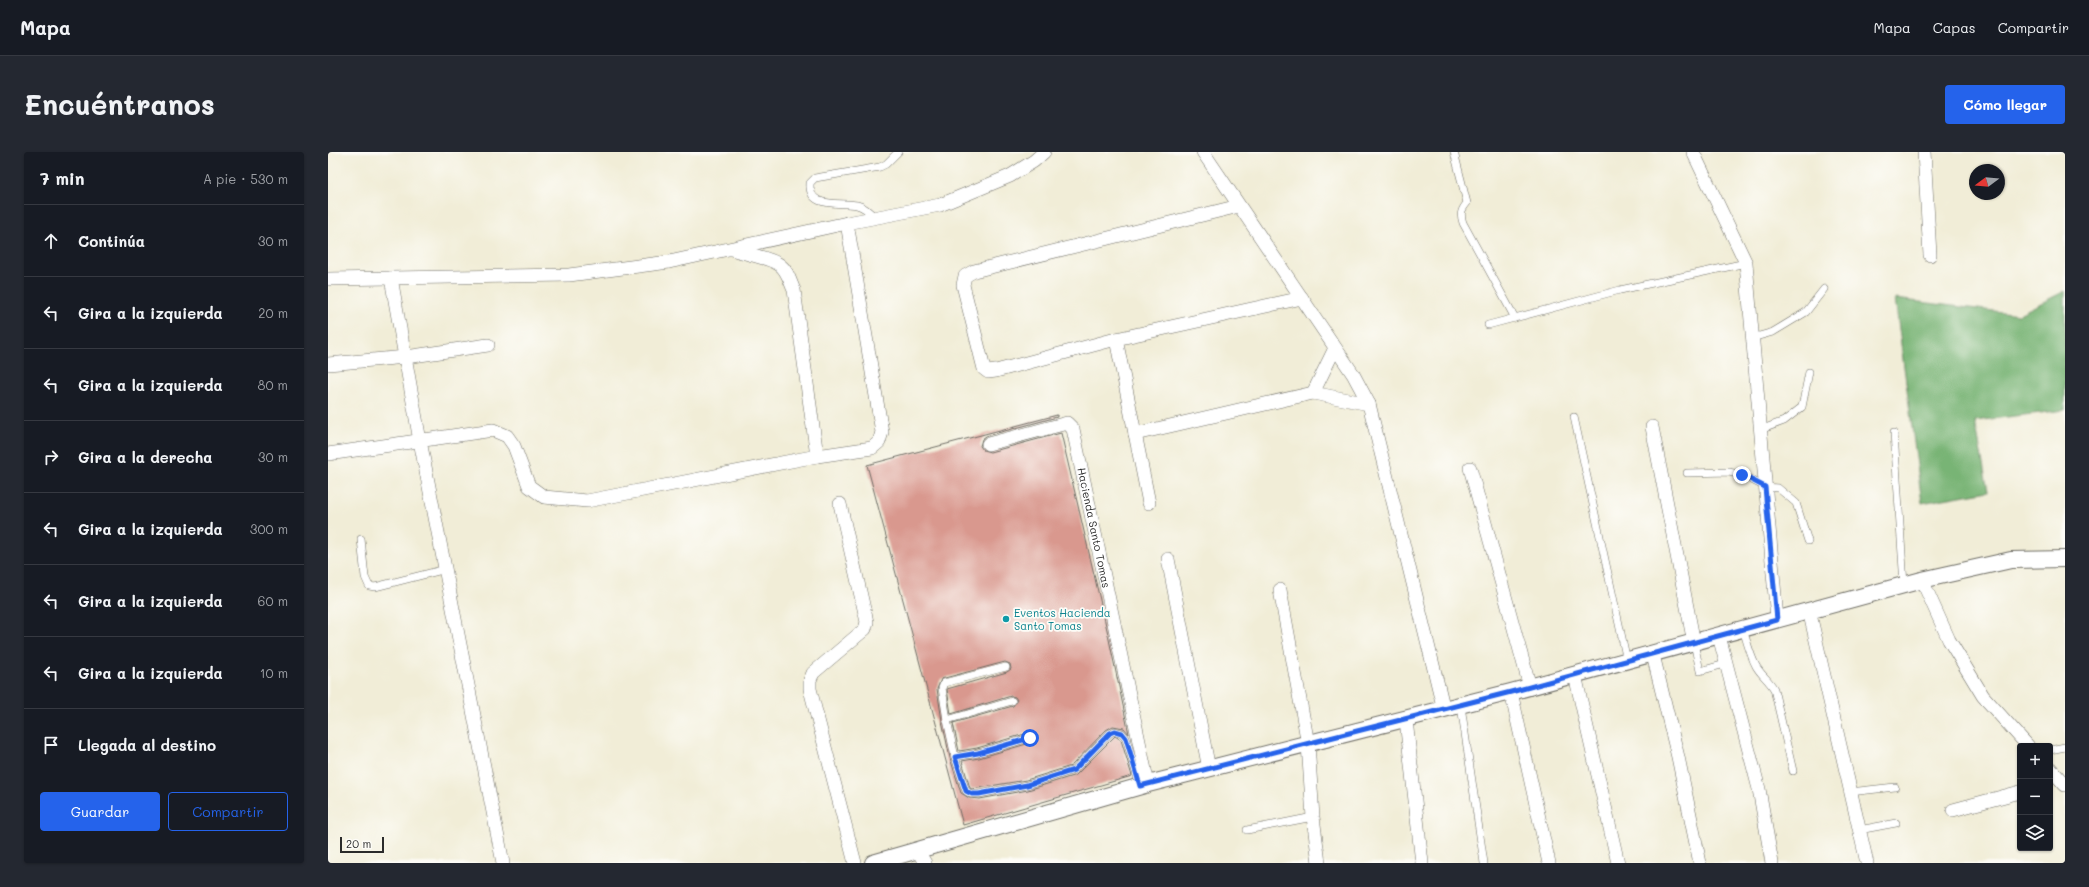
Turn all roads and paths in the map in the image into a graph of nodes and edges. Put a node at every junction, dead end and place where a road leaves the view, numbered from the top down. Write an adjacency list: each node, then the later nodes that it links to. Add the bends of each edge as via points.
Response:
1 (898, 152): 8 (lane, via 880,167 815,178 810,183 810,190 816,200 856,205 870,211)
2 (1044, 152): 8 (street, via 1010,176 940,205)
3 (1202, 152): 7 (street)
4 (1454, 152): 17 (lane, via 1466,193 1467,203 1462,209 1461,216 1463,223)
5 (1692, 152): 12 (street)
6 (1924, 152): 11 (street)
7 (1239, 206): 16 (street); 20 (street, via 974,271 965,276 963,285 984,369 988,372)
8 (875, 218): 9 (street)
9 (847, 223): 10 (street); 36 (street, via 882,432 879,442 872,448)
10 (729, 249): 13 (street, via 669,262 569,275); 36 (street, via 768,259 780,265 788,274 794,290)
11 (1930, 255)
12 (1746, 263): 17 (lane, via 1620,290); 19 (street)
13 (391, 278): 14 (street); 23 (street)
14 (328, 279)
15 (1824, 289): 19 (lane, via 1806,312 1773,332)
16 (1302, 298): 20 (street); 22 (street)
17 (1515, 318): 18 (lane)
18 (1488, 325)
19 (1752, 338): 30 (street)
20 (1116, 340): 32 (street)
21 (488, 345): 23 (street)
22 (1335, 348): 26 (street); 27 (street, via 1353,374)
23 (406, 357): 24 (street); 33 (street)
24 (328, 364)
25 (1809, 372): 30 (lane, via 1802,407 1784,421)
26 (1313, 392): 27 (street); 32 (street)
27 (1368, 404): 64 (street)
28 (1574, 417): 56 (lane)
29 (1652, 427): 54 (street)
30 (1760, 430): 39 (street)
31 (1894, 432): 48 (lane)
32 (1135, 434): 40 (street)
33 (420, 441): 35 (street); 36 (street, via 493,430 507,436 514,446 529,486 539,494 544,497 587,501); 46 (street)
34 (988, 444): 77 (street, Hacienda Santo Tomas, via 1067,423 1073,429)
35 (328, 454)
36 (816, 456)
37 (1470, 468): 60 (street)
38 (1687, 473): 39 (lane, via 1729,472 1742,475)
39 (1765, 487): 43 (lane, via 1778,488 1796,503); 51 (street)
40 (1149, 503)
41 (840, 504): 88 (street, via 867,622 864,629 813,673 810,689)
42 (361, 539): 46 (lane, via 365,577 369,586 375,587)
43 (1808, 541)
44 (1168, 559): 73 (street)
45 (2065, 559): 47 (street, via 2011,560)
46 (446, 569): 87 (street)
47 (1922, 580): 48 (street); 68 (street, via 1949,640 1982,696)
48 (1904, 585): 50 (street)
49 (1280, 590): 69 (street)
50 (1809, 610): 51 (street); 79 (street)
51 (1777, 620): 52 (street)
52 (1743, 629): 53 (street); 74 (lane, via 1757,668 1774,689)
53 (1719, 636): 54 (street); 57 (street)
54 (1694, 643): 55 (street); 57 (lane, via 1700,670)
55 (1653, 655): 56 (street); 95 (street)
56 (1627, 661): 59 (street)
57 (1725, 664): 96 (street, via 1759,789)
58 (1006, 667): 65 (lane, via 944,683 942,688)
59 (1575, 675): 60 (street); 94 (street)
60 (1530, 687): 61 (street)
61 (1511, 692): 63 (street); 93 (street)
62 (1012, 701): 65 (lane)
63 (1461, 706): 64 (street); 92 (lane)
64 (1444, 710): 66 (street)
65 (947, 720): 72 (lane)
66 (1406, 720): 69 (street); 91 (street)
67 (1030, 738): 72 (lane)
68 (2025, 743)
69 (1308, 744): 73 (street); 82 (street)
70 (2065, 747): 71 (lane)
71 (2053, 749)
72 (955, 757): 77 (lane, via 966,791 979,794 1027,785 1074,770 1115,731 1122,733 1126,738)
73 (1209, 769): 77 (street)
74 (1793, 771)
75 (2053, 773): 76 (street)
76 (2059, 783)
77 (1144, 785): 86 (street)
78 (1895, 787): 79 (lane)
79 (1850, 792): 85 (street)
80 (2017, 793): 81 (street)
81 (1953, 810)
82 (1313, 816): 84 (lane); 90 (street)
83 (1896, 823): 85 (lane)
84 (1247, 830)
85 (1859, 830): 97 (street)
86 (922, 860): 89 (street)
87 (503, 863)
88 (855, 863)
89 (873, 863)
90 (1319, 863)
91 (1422, 863)
92 (1484, 863)
93 (1549, 863)
94 (1618, 863)
95 (1700, 863)
96 (1772, 863)
97 (1867, 863)

